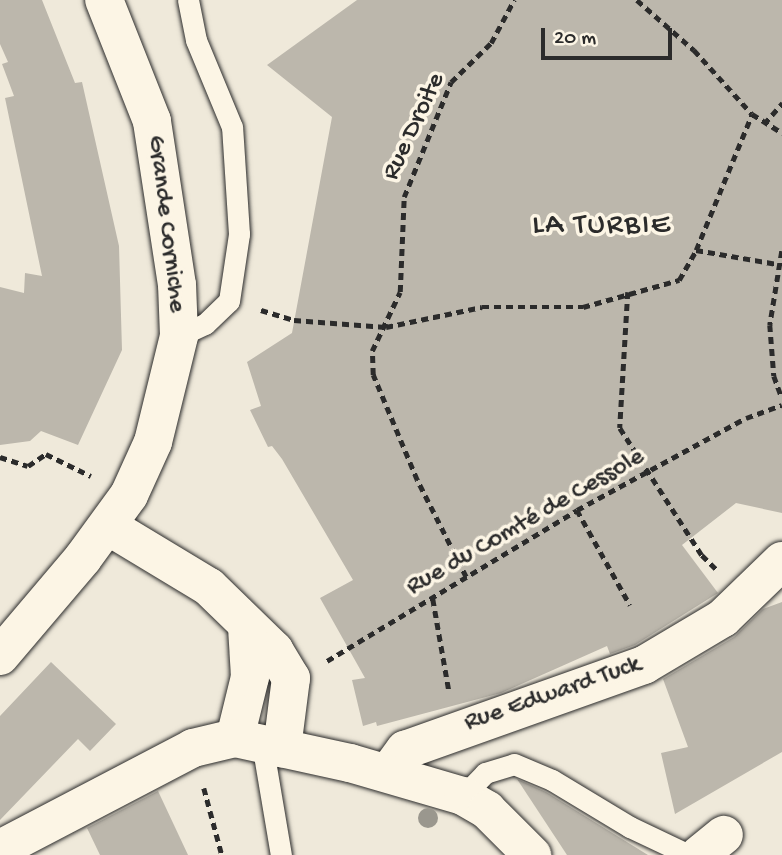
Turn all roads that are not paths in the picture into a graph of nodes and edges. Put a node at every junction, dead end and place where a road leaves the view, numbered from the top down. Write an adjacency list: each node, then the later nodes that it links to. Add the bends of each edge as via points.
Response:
1 (104, 0): 3 (street, Grande Corniche, via 152,121 177,285)
2 (188, 0): 3 (lane, via 195,40 232,127 239,234 229,301 205,324)
3 (178, 336): 4 (street, Grande Corniche, via 153,442)
4 (118, 510): 6 (street, via 209,587); 7 (street, Grande Corniche)
5 (782, 561): 9 (street, Rue Edward Tuck, via 734,609 643,665 405,750)
6 (247, 626): 8 (street); 8 (street, via 274,650 291,678)
7 (0, 656)
8 (260, 743): 9 (street); 11 (street, via 193,748); 12 (lane)
9 (388, 774): 10 (street)
10 (463, 796): 13 (street, via 487,810); 14 (lane, via 485,773 514,764)
11 (0, 849)
12 (281, 855)
13 (532, 855)
14 (689, 855)

